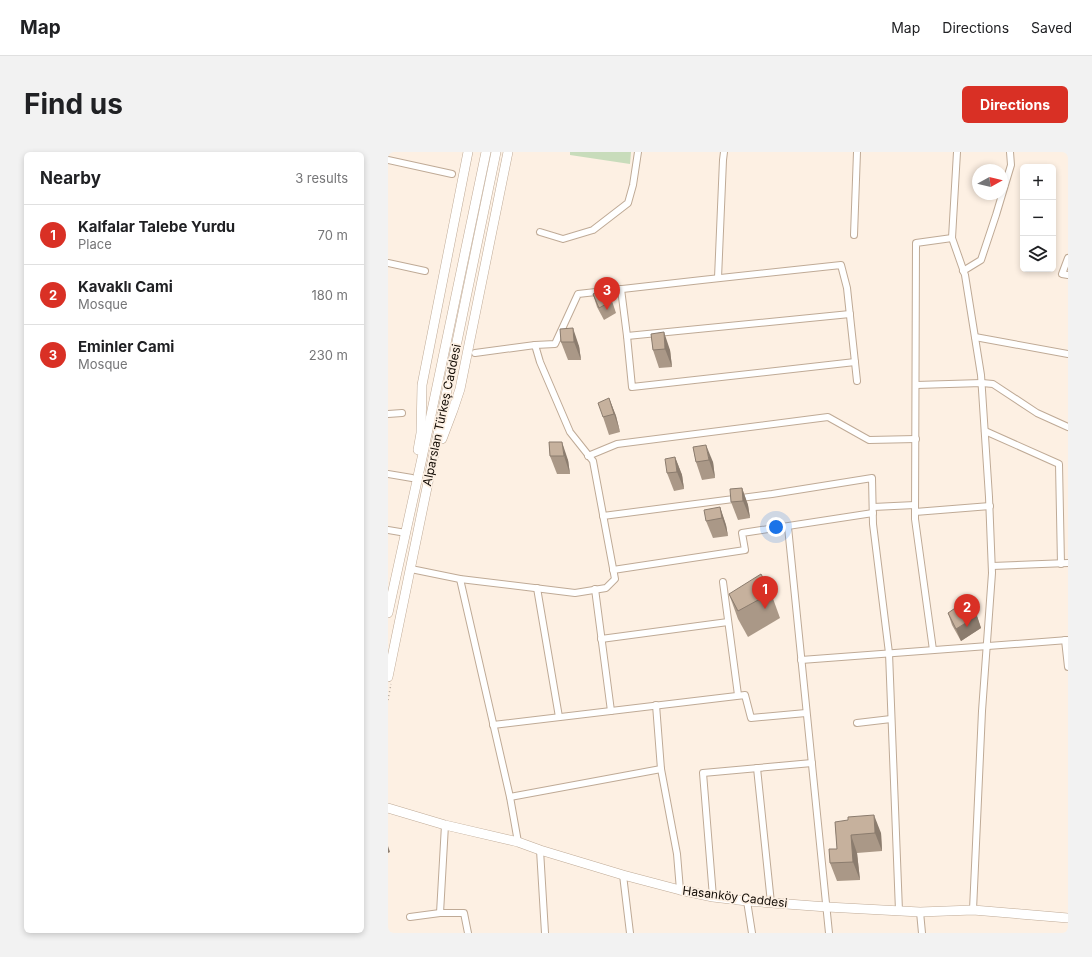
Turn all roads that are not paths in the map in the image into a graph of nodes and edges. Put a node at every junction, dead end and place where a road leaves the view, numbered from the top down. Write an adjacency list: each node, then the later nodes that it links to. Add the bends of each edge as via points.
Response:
1 (468, 152): 39 (main road, via 422,384 421,434)
2 (486, 152): 43 (main road, Alparslan Türkeş Caddesi)
3 (496, 152): 45 (main road, Alparslan Türkeş Caddesi)
4 (508, 152): 45 (main road, via 460,389 444,435 430,497)
5 (638, 152): 12 (street, via 628,202 593,230 563,239)
6 (724, 152): 20 (street)
7 (857, 152): 13 (street)
8 (957, 152): 14 (street)
9 (1010, 152): 18 (street, via 1011,165 981,260)
10 (388, 160): 11 (street)
11 (452, 174)
12 (540, 232)
13 (854, 235)
14 (952, 238): 18 (street); 31 (street, via 916,243)
15 (1068, 258): 19 (street, via 1062,274)
16 (388, 263): 17 (street)
17 (425, 271)
18 (963, 271): 24 (street)
19 (1068, 275)
20 (718, 278): 21 (street); 22 (street, via 841,265)
21 (620, 289): 23 (street); 25 (street, via 578,294 555,344)
22 (850, 314): 23 (street); 28 (street)
23 (627, 336): 28 (street, via 632,387)
24 (975, 337): 27 (street); 30 (street)
25 (535, 345): 26 (street); 37 (street, via 570,432)
26 (475, 353)
27 (1068, 354)
28 (855, 362): 29 (street)
29 (857, 381)
30 (982, 383): 31 (street); 34 (street, via 993,384 1037,413); 35 (street)
31 (916, 385): 36 (street)
32 (388, 414): 33 (street)
33 (402, 414)
34 (1068, 427)
35 (985, 431): 40 (street); 49 (street, via 1059,464)
36 (916, 439): 37 (street, via 869,440 828,417 617,444); 41 (street)
37 (588, 456): 44 (street, via 593,461)
38 (388, 474): 39 (street)
39 (412, 478): 43 (main road, via 409,495)
40 (990, 506): 41 (street); 51 (street)
41 (915, 508): 42 (street); 63 (street)
42 (873, 510): 44 (street, via 872,478); 46 (street); 64 (street)
43 (410, 516): 48 (main road, Alparslan Türkeş Caddesi)
44 (603, 516): 53 (street)
45 (421, 517): 52 (main road, Alparslan Türkeş Caddesi)
46 (788, 527): 53 (street, via 742,533 744,550); 65 (street)
47 (388, 530): 48 (street)
48 (406, 533): 58 (main road, Alparslan Türkeş Caddesi)
49 (1061, 564): 50 (street); 51 (street)
50 (1068, 564)
51 (992, 566): 62 (street)
52 (411, 569): 54 (street); 67 (main road, Alparslan Türkeş Caddesi)
53 (613, 570): 57 (street, via 615,579 606,588)
54 (460, 579): 56 (street); 75 (street)
55 (723, 582): 59 (street)
56 (537, 588): 57 (street, via 575,592); 72 (street)
57 (595, 589): 60 (street)
58 (388, 613)
59 (728, 622): 60 (street); 68 (street)
60 (601, 639): 70 (street)
61 (1067, 640): 62 (street); 66 (street)
62 (987, 646): 63 (street); 90 (street)
63 (933, 650): 64 (street)
64 (889, 653): 65 (street); 73 (street)
65 (801, 660): 71 (street)
66 (1068, 667)
67 (390, 679)
68 (738, 695): 69 (street); 71 (street, via 745,694 752,718)
69 (656, 705): 70 (street); 78 (street)
70 (611, 711): 72 (street)
71 (806, 713): 76 (street)
72 (559, 717): 75 (street)
73 (891, 719): 74 (street); 91 (street)
74 (857, 723)
75 (493, 725): 79 (street)
76 (812, 763): 77 (street); 89 (street)
77 (757, 768): 86 (street, via 703,773); 88 (street)
78 (661, 769): 79 (street); 85 (street, via 677,854)
79 (510, 797): 82 (street)
80 (388, 808): 81 (main road, Hasanköy Caddesi)
81 (445, 825): 82 (main road, Hasanköy Caddesi); 93 (street)
82 (518, 842): 83 (main road, Hasanköy Caddesi)
83 (540, 850): 84 (main road, Hasanköy Caddesi); 97 (street)
84 (623, 875): 85 (main road, Hasanköy Caddesi); 98 (street)
85 (680, 890): 86 (main road, Hasanköy Caddesi)
86 (713, 896): 87 (main road, Hasanköy Caddesi)
87 (747, 901): 88 (main road, Hasanköy Caddesi); 99 (street)
88 (771, 902): 89 (main road, Hasanköy Caddesi)
89 (827, 907): 91 (main road, Hasanköy Caddesi); 100 (street)
90 (973, 910): 92 (main road, Hasanköy Caddesi); 95 (main road, Hasanköy Caddesi)
91 (899, 911): 92 (main road, Hasanköy Caddesi)
92 (920, 912): 101 (street)
93 (440, 913): 94 (street); 96 (street, via 464,912)
94 (410, 917)
95 (1068, 918)
96 (468, 933)
97 (545, 933)
98 (630, 933)
99 (752, 933)
100 (829, 933)
101 (922, 933)

